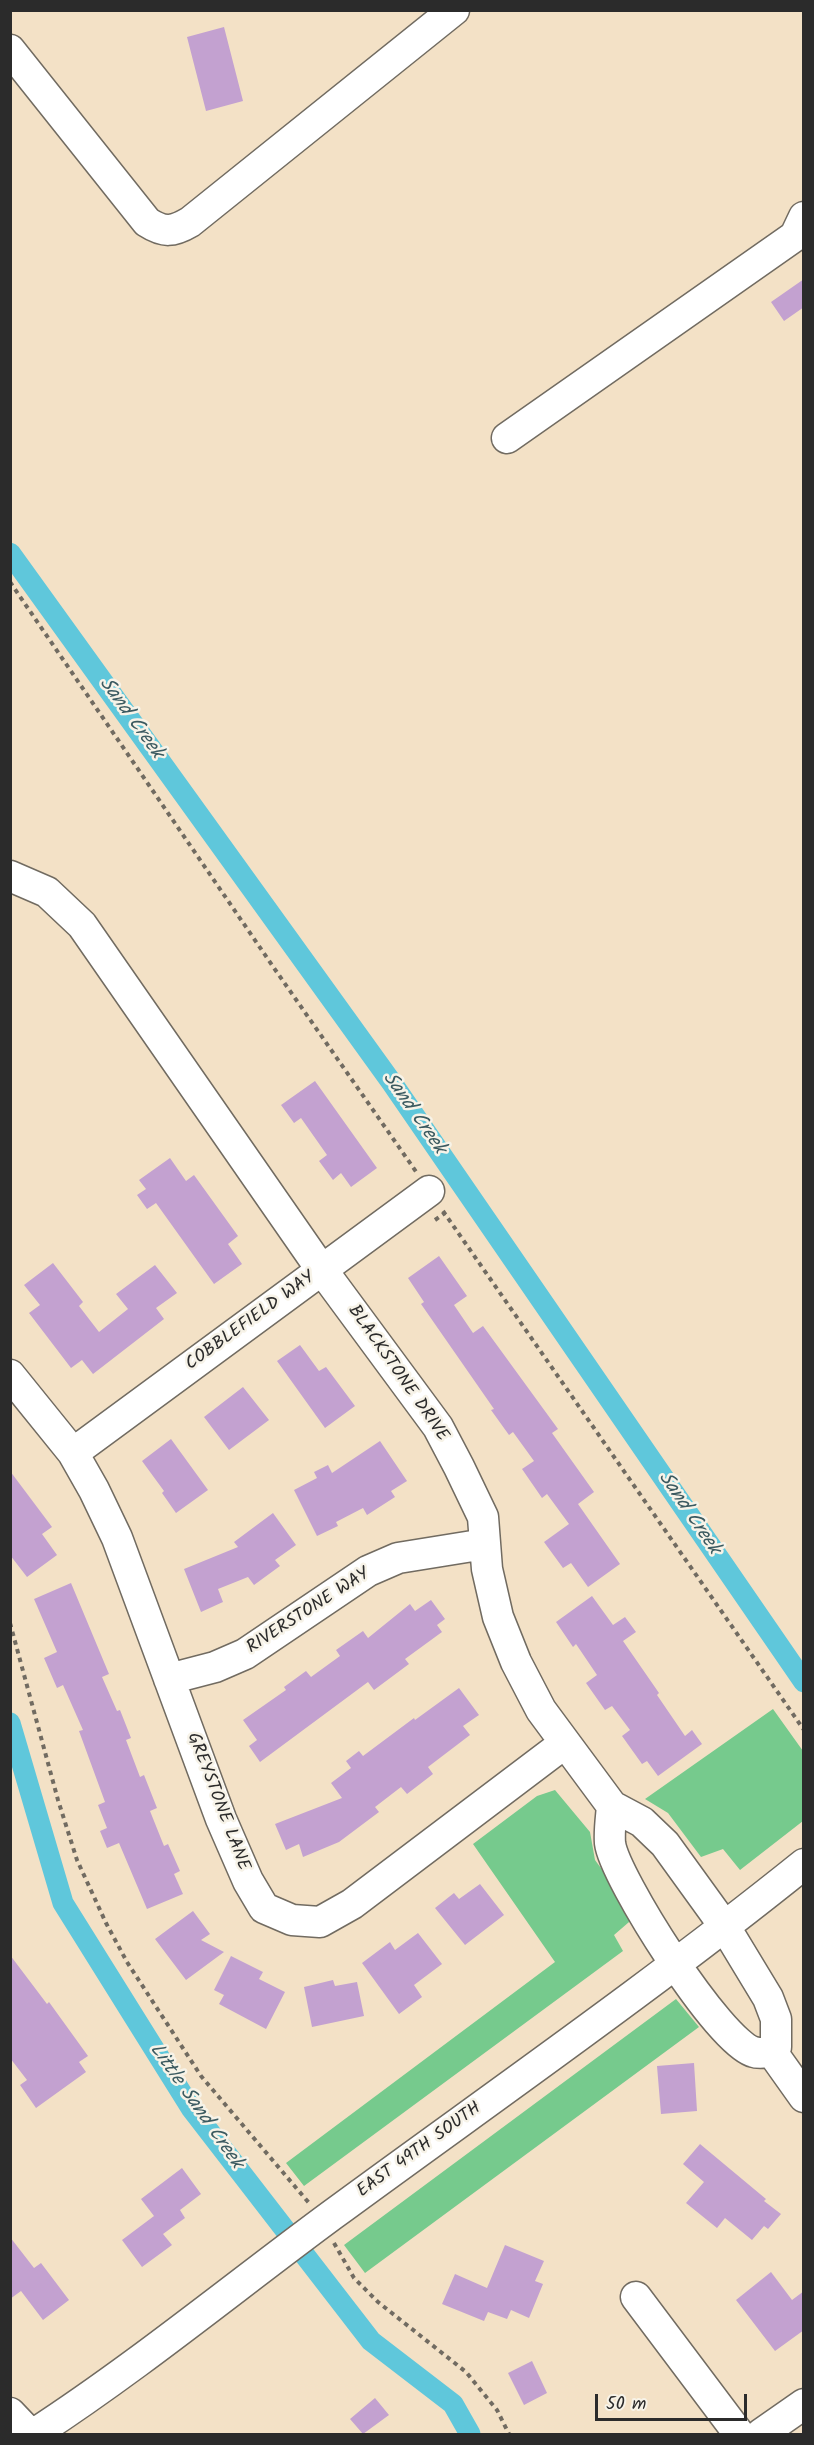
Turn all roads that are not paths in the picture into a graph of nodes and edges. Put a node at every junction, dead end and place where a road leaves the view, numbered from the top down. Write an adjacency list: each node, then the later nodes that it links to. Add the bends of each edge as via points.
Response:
1 (454, 10): 2 (street, via 175,231 160,230 147,222)
2 (10, 50)
3 (804, 217): 4 (street, via 795,236)
4 (507, 438)
5 (10, 876): 7 (street, BLACKSTONE DRIVE, via 47,892 82,925)
6 (437, 1202): 7 (street, COBBLEFIELD WAY)
7 (322, 1269): 9 (street, COBBLEFIELD WAY); 10 (street, BLACKSTONE DRIVE, via 438,1427 483,1517)
8 (10, 1375): 9 (street, GREYSTONE LANE)
9 (73, 1453): 11 (street, GREYSTONE LANE, via 117,1538)
10 (484, 1544): 11 (street, RIVERSTONE WAY, via 398,1558 368,1571 245,1654); 12 (street, BLACKSTONE DRIVE, via 498,1617 516,1662 541,1710)
11 (169, 1679): 12 (street, GREYSTONE LANE, via 248,1881 264,1908 292,1920 320,1922 352,1904)
12 (565, 1743): 13 (street, BLACKSTONE DRIVE)
13 (612, 1806): 15 (street, BLACKSTONE DRIVE, via 642,1822 665,1844); 16 (street, via 610,1843 618,1867)
14 (804, 1864): 15 (street, EAST 49TH SOUTH)
15 (725, 1927): 16 (street, EAST 49TH SOUTH); 17 (street, BLACKSTONE DRIVE, via 768,1998 776,2019 776,2046)
16 (675, 1964): 17 (street, via 707,2008 740,2043 753,2052); 22 (street, EAST 49TH SOUTH, via 93,2395)
17 (772, 2052): 18 (street)
18 (804, 2097)
19 (636, 2297): 23 (street)
20 (804, 2404): 24 (street)
21 (10, 2413): 22 (street)
22 (32, 2434)
23 (739, 2434)
24 (761, 2434)

